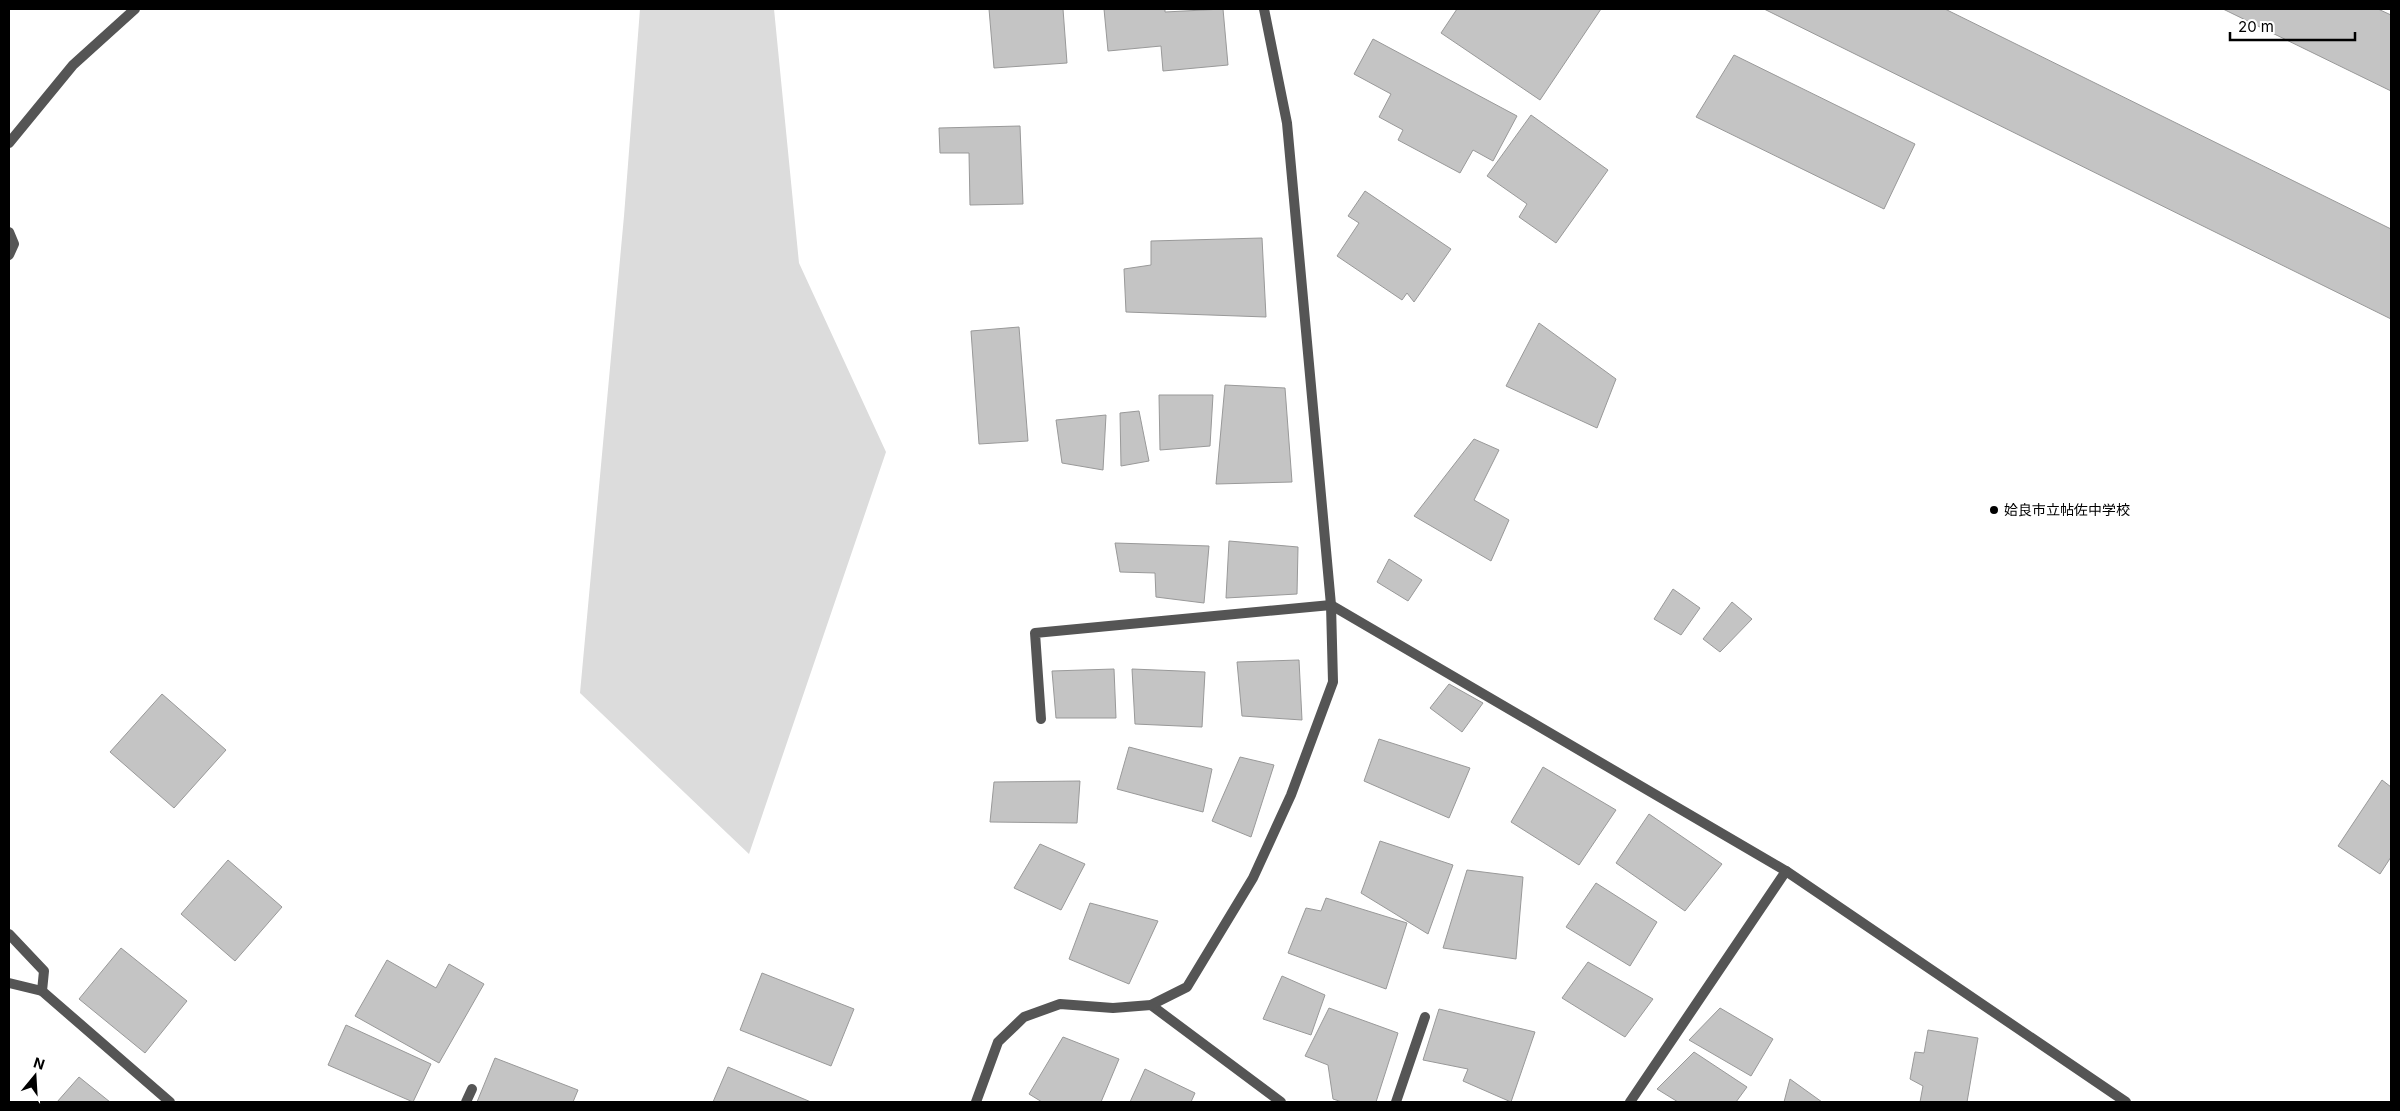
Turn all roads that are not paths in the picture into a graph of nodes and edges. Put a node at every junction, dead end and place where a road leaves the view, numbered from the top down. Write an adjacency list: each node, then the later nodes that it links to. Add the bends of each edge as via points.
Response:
1 (135, 9): 3 (street, via 74,65)
2 (1264, 9): 6 (street, via 1287,123)
3 (9, 143)
4 (9, 232): 5 (street, via 14,244)
5 (9, 255)
6 (1331, 605): 7 (street, via 1035,633); 8 (street); 12 (street, via 1333,682 1291,795 1254,878 1187,987)
7 (1041, 719)
8 (1786, 872): 20 (street); 21 (street)
9 (9, 934): 11 (street, via 44,971)
10 (9, 983): 11 (street)
11 (42, 991): 15 (street)
12 (1151, 1006): 17 (street, via 1113,1008 1060,1004 1024,1017 998,1042); 18 (street)
13 (1425, 1017): 19 (street)
14 (472, 1089): 16 (street)
15 (170, 1102)
16 (466, 1102)
17 (976, 1102)
18 (1281, 1102)
19 (1396, 1102)
20 (1630, 1102)
21 (2126, 1102)

